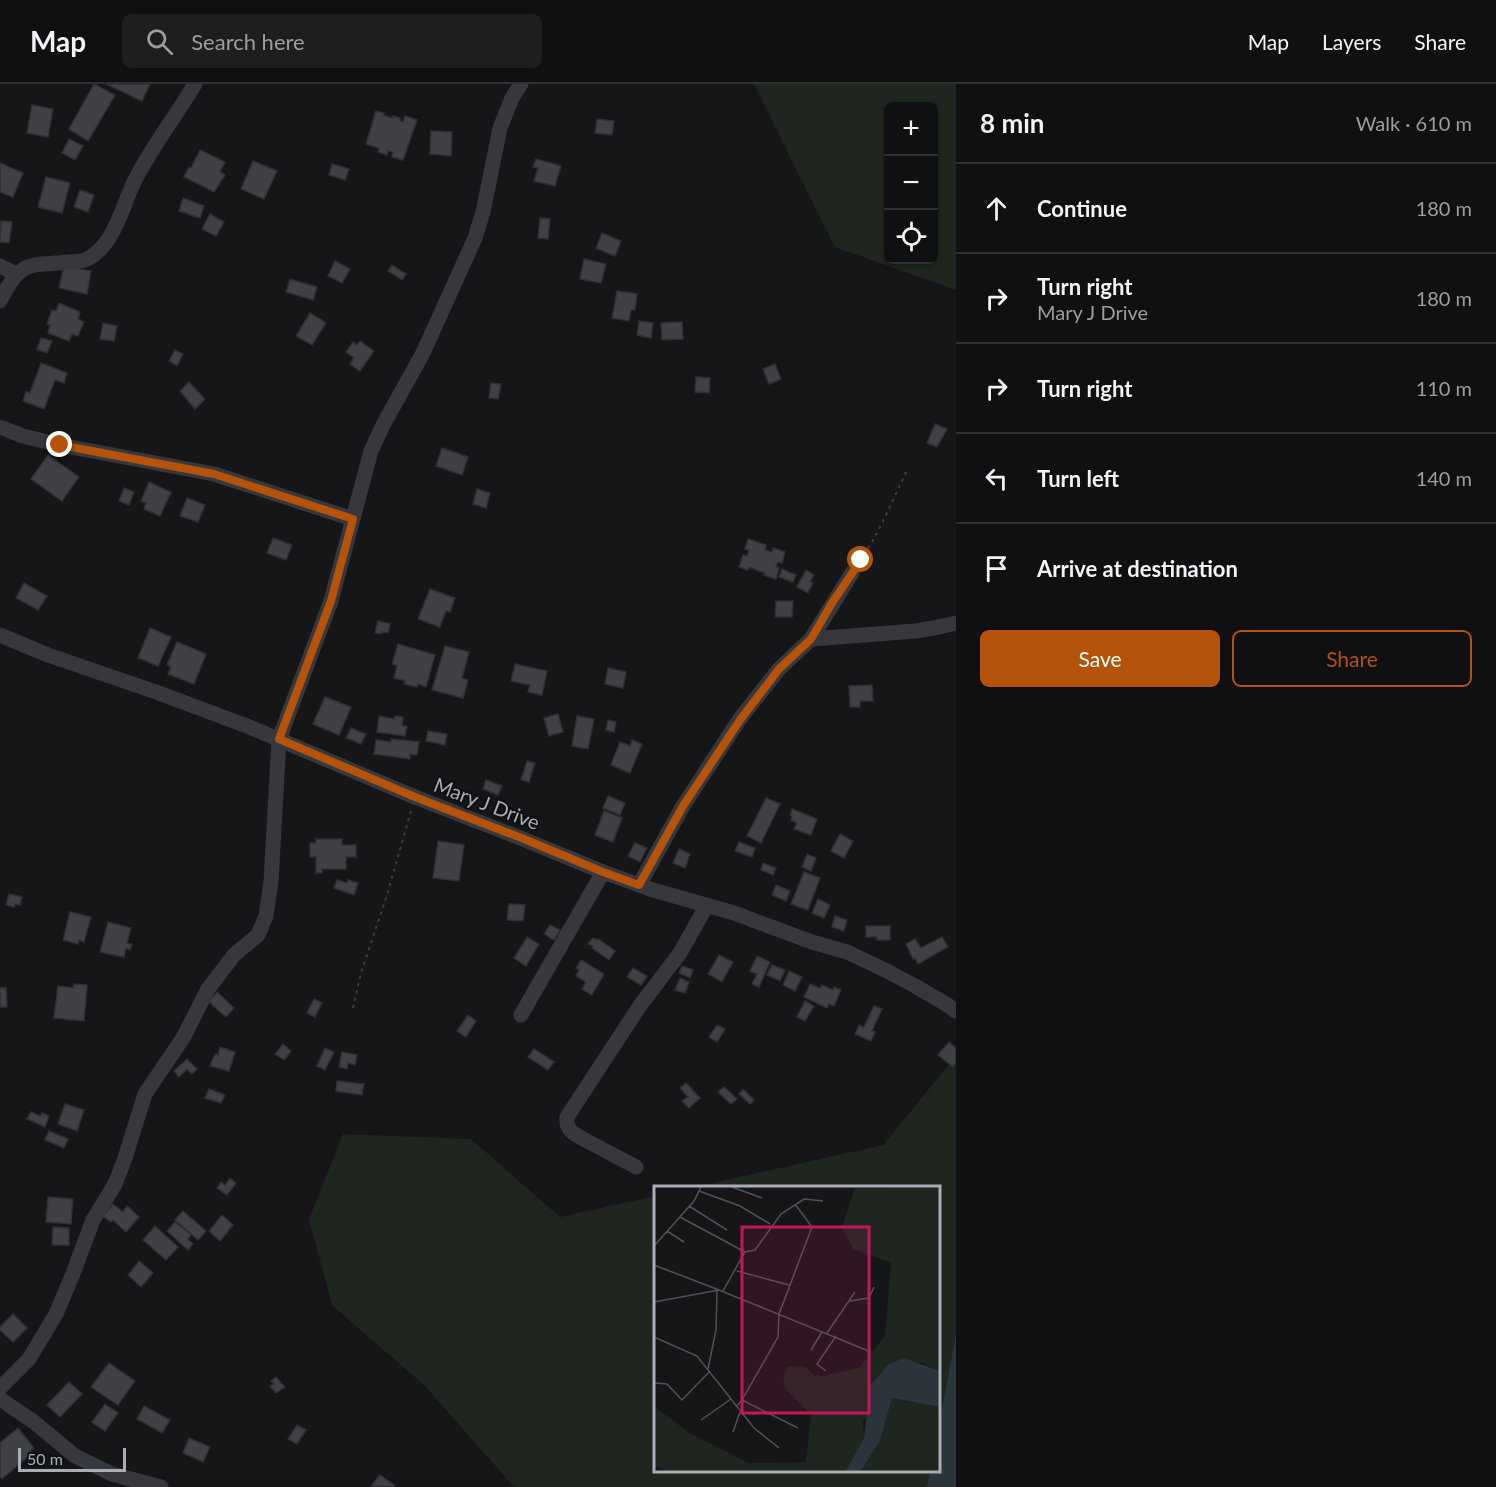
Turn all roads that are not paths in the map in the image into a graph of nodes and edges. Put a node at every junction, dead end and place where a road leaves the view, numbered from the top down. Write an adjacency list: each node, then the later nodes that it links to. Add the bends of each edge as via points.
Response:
1 (195, 84): 4 (street, via 135,178 113,230 96,253 82,261 28,266)
2 (521, 84): 7 (street, via 500,128 475,238 423,354 371,451)
3 (0, 266): 4 (street)
4 (16, 274): 5 (street)
5 (0, 301)
6 (0, 427): 7 (street, via 60,445 214,474)
7 (353, 519): 12 (street, via 331,601)
8 (852, 573): 11 (street)
9 (956, 623): 11 (street, via 916,631)
10 (0, 636): 12 (street, Mary J Drive)
11 (811, 639): 14 (street, via 779,669 740,720 683,806)
12 (279, 739): 13 (street, Mary J Drive); 19 (street, via 271,882 262,926 208,989 183,1038 145,1094 115,1184 93,1220 56,1314 29,1359)
13 (603, 872): 14 (street, Mary J Drive); 17 (street)
14 (639, 885): 15 (street, Mary J Drive)
15 (706, 905): 16 (street, Mary J Drive, via 848,952); 18 (street, via 680,953 639,1007 567,1117 566,1123 576,1135)
16 (956, 1011)
17 (521, 1015)
18 (636, 1167)
19 (0, 1388)
20 (0, 1399): 21 (street, via 75,1456 112,1474)
21 (161, 1487)

